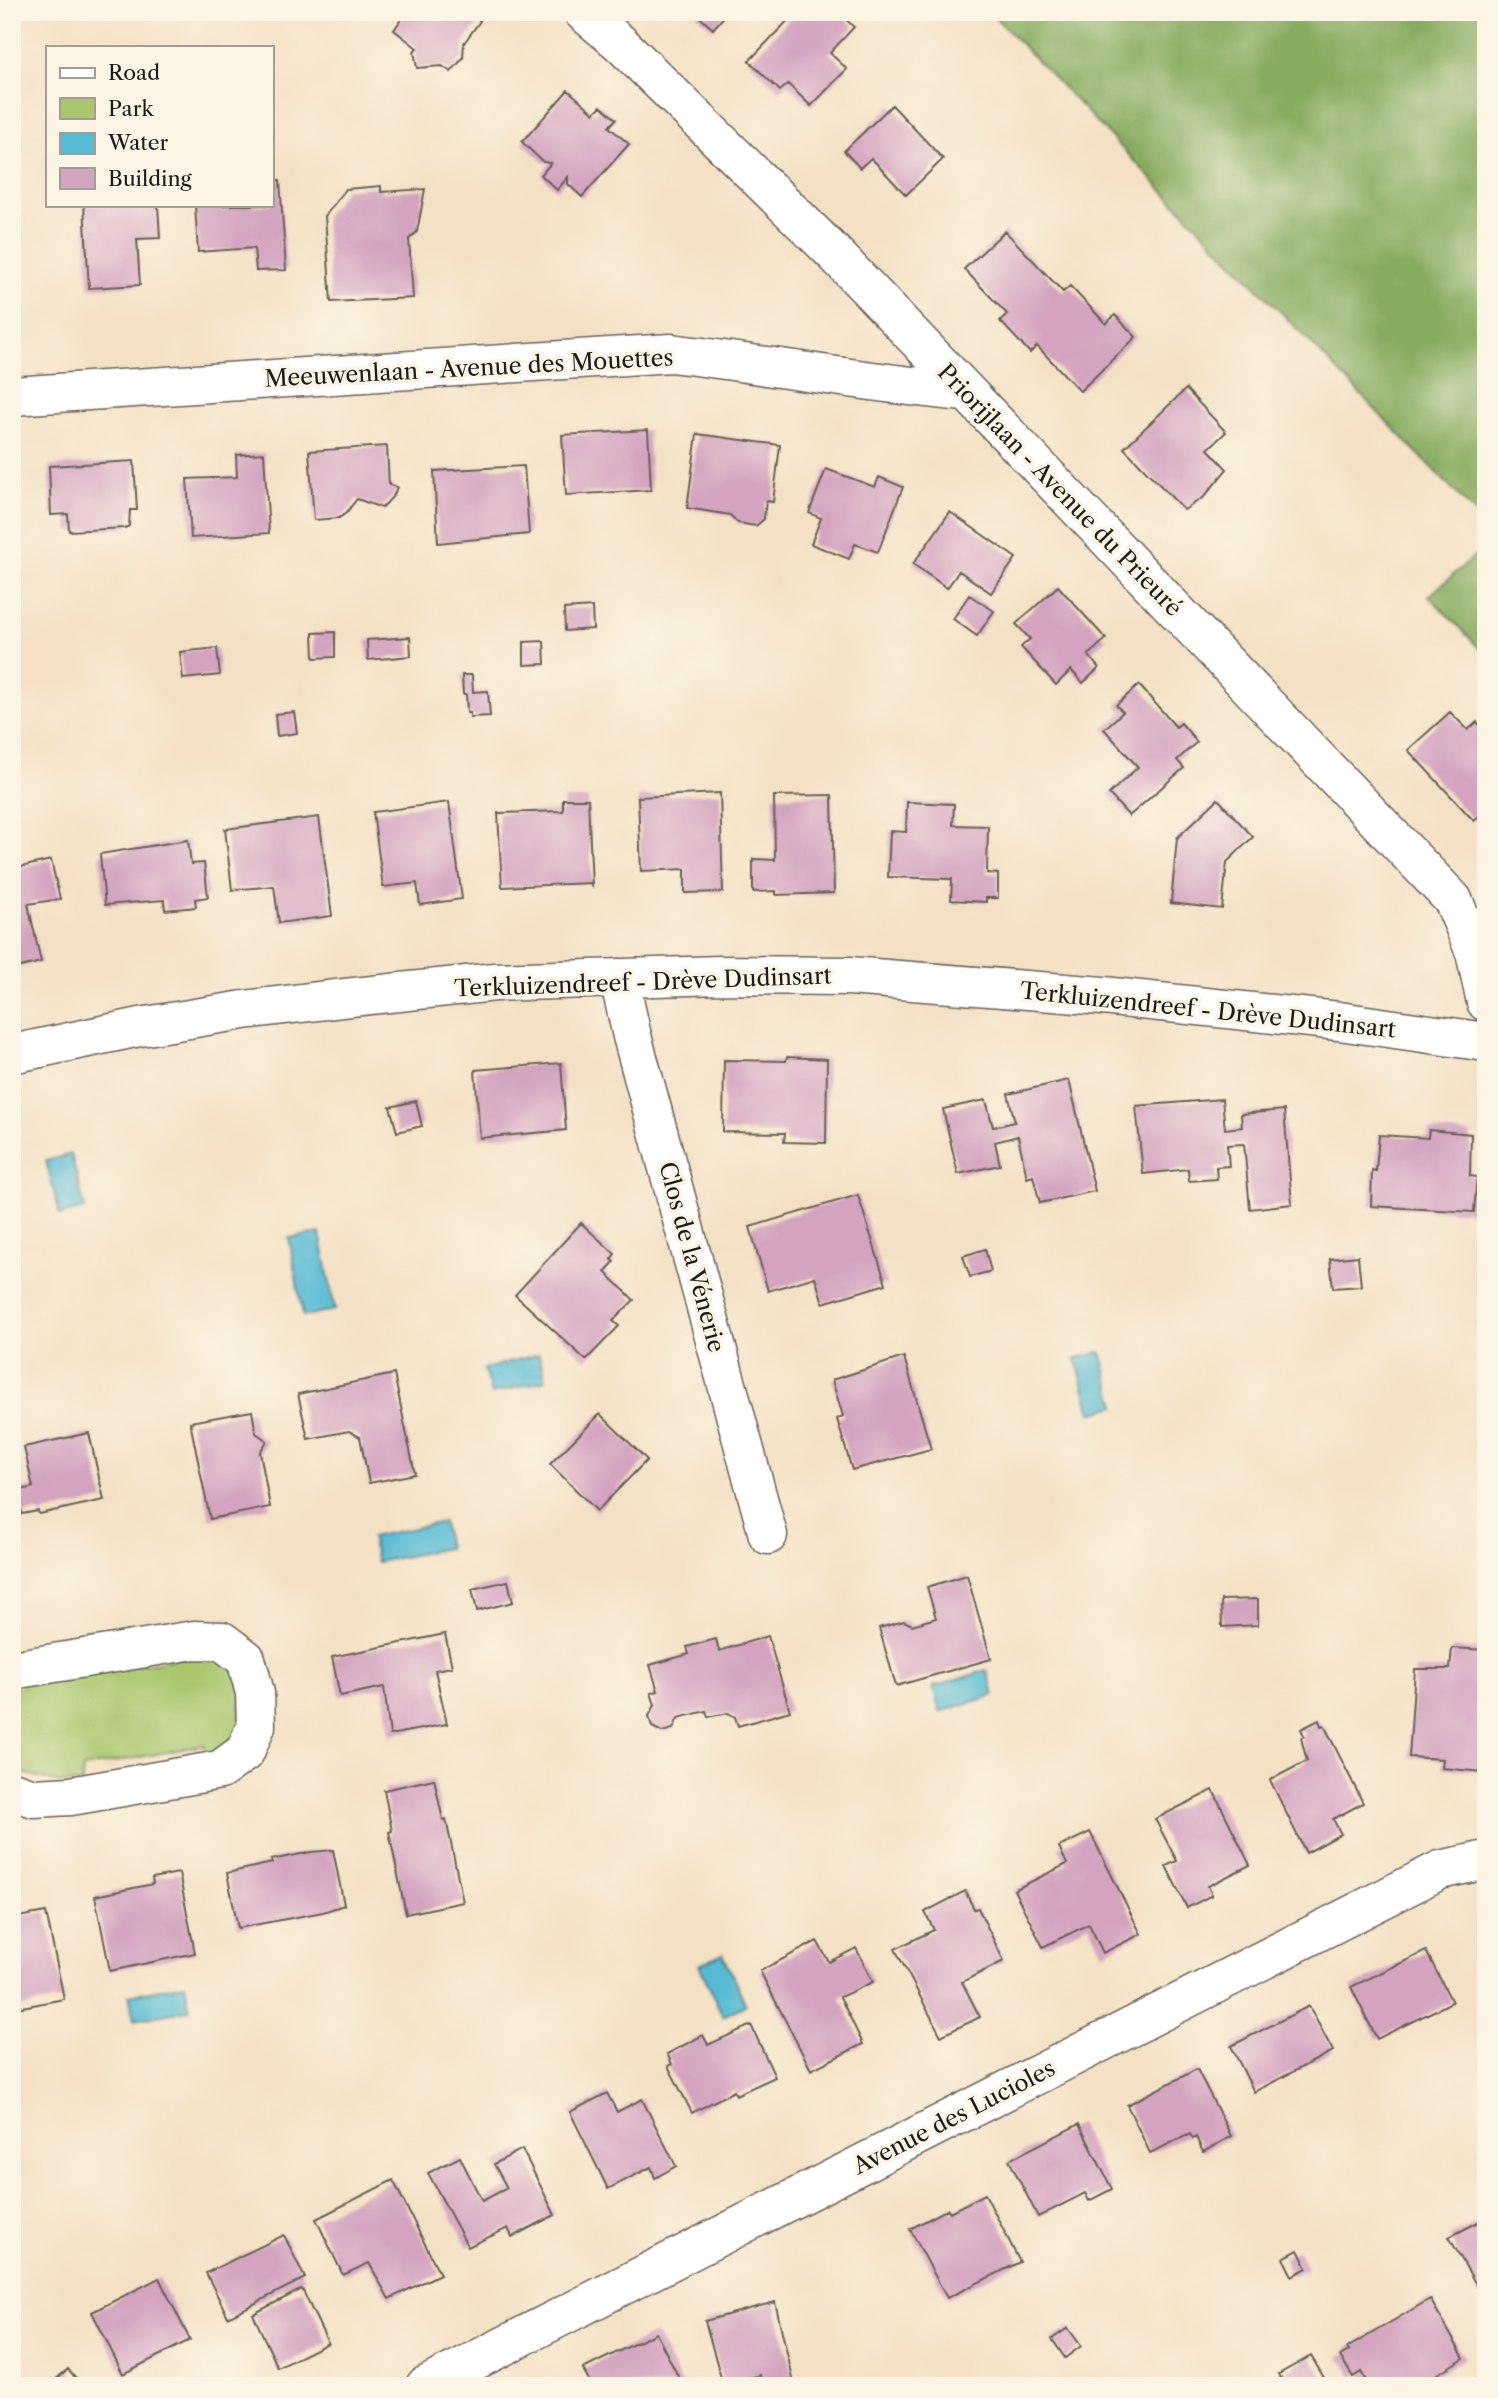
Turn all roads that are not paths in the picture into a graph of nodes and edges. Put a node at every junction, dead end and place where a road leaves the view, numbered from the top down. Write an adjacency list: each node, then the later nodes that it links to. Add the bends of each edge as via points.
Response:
1 (583, 12): 2 (street, Priorijlaan - Avenue du Prieuré, via 836,255)
2 (965, 392): 3 (street, Meeuwenlaan - Avenue des Mouettes, via 671,353); 5 (street, Priorijlaan - Avenue du Prieuré, via 1453,900 1475,952)
3 (12, 396)
4 (619, 978): 6 (street, Terkluizendreef - Drève Dudinsart, via 849,976 1144,1000); 7 (street, Terkluizendreef - Drève Dudinsart, via 495,982 244,1010); 8 (street, Clos de la Vénerie)
5 (1486, 1002)
6 (1486, 1042)
7 (12, 1054)
8 (768, 1535)
9 (12, 1670): 10 (street, via 194,1640 222,1641 246,1659 255,1693 256,1726 245,1752 220,1770 71,1796 34,1798)
10 (12, 1791)
11 (1486, 1860): 12 (street, Avenue des Lucioles, via 1440,1870)
12 (425, 2386)

